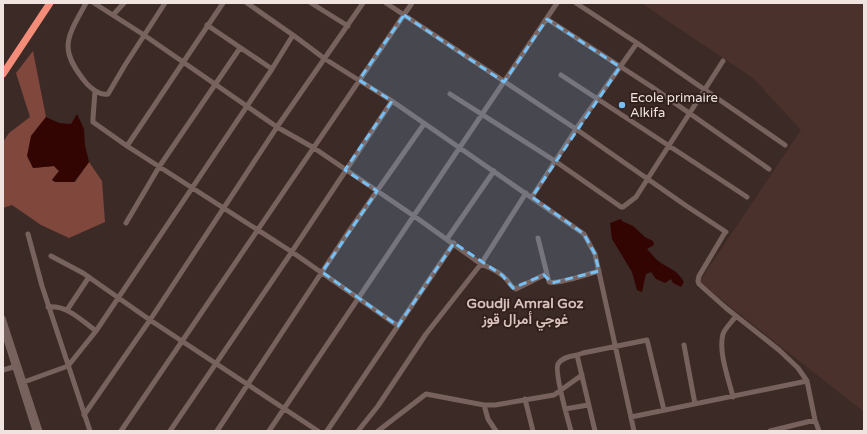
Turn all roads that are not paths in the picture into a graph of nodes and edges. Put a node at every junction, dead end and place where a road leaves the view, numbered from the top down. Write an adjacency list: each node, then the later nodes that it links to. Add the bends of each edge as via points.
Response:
1 (86, 3): 34 (street, via 70,32 68,50 74,68)
2 (94, 3): 14 (street)
3 (124, 3): 14 (street)
4 (165, 3): 19 (street)
5 (222, 3): 17 (street)
6 (247, 3): 20 (street)
7 (311, 3): 18 (street)
8 (363, 3): 18 (street)
9 (386, 3): 15 (street)
10 (412, 3): 15 (street)
11 (557, 3): 16 (street)
12 (576, 3): 21 (street)
13 (48, 4): 28 (highway)
14 (113, 15): 19 (street)
15 (404, 15): 30 (street); 31 (street)
16 (547, 19): 26 (street); 31 (street)
17 (208, 25): 22 (street); 25 (street)
18 (348, 26): 23 (street)
19 (144, 35): 25 (street); 34 (street, via 108,94 103,95)
20 (293, 35): 23 (street); 27 (street)
21 (637, 43): 26 (street); 33 (street)
22 (240, 48): 27 (street); 32 (street)
23 (325, 59): 30 (street); 42 (street)
24 (723, 61): 33 (street)
25 (184, 62): 32 (street); 45 (street)
26 (620, 67): 36 (street); 40 (street)
27 (272, 69): 38 (street)
28 (3, 74)
29 (561, 75): 36 (street)
30 (359, 80): 37 (street); 47 (street)
31 (504, 82): 39 (street); 43 (street)
32 (216, 85): 38 (street); 50 (street)
33 (706, 90): 40 (street); 44 (street)
34 (95, 91): 45 (street, via 93,122)
35 (450, 94): 39 (street)
36 (598, 98): 43 (street); 46 (street)
37 (392, 101): 41 (street); 52 (street)
38 (247, 106): 42 (street); 55 (street)
39 (482, 114): 48 (street); 49 (street)
40 (690, 114): 46 (street); 51 (street)
41 (424, 124): 48 (street); 56 (street)
42 (277, 127): 47 (street); 60 (street)
43 (576, 129): 49 (street); 54 (street)
44 (785, 144)
45 (127, 146): 50 (street)
46 (669, 146): 54 (street); 59 (street)
47 (314, 148): 52 (street); 63 (street)
48 (460, 148): 53 (street); 61 (street)
49 (555, 161): 54 (street, via 621,207 636,197); 58 (street)
50 (159, 167): 55 (street); 62 (street)
51 (769, 169)
52 (345, 170): 56 (street); 68 (street)
53 (494, 171): 57 (street); 66 (street)
54 (649, 179): 79 (street, via 725,233 698,280 701,286)
55 (192, 188): 60 (street); 75 (street)
56 (377, 191): 61 (street); 72 (street)
57 (526, 193): 58 (street); 70 (street)
58 (532, 197): 71 (street, via 584,234 595,254)
59 (747, 197)
60 (224, 209): 63 (street); 81 (street)
61 (414, 216): 66 (street); 76 (street)
62 (126, 223)
63 (258, 230): 68 (street); 85 (street)
64 (28, 234): 77 (street)
65 (538, 238): 73 (street)
66 (447, 239): 67 (street)
67 (454, 244): 70 (street); 82 (street)
68 (292, 252): 72 (street); 89 (street)
69 (51, 256): 74 (street)
70 (481, 264): 73 (street, via 502,275 516,289); 118 (street, via 426,334 378,406)
71 (599, 271): 73 (street, via 552,284); 87 (street)
72 (322, 272): 76 (street); 96 (street)
73 (546, 274)
74 (89, 277): 75 (street); 78 (street)
75 (118, 298): 81 (street); 84 (street)
76 (358, 299): 82 (street); 103 (street)
77 (48, 307): 78 (street); 91 (street)
78 (68, 310): 84 (street)
79 (736, 316): 94 (street, via 779,350 798,368); 98 (street, via 724,333 723,340 724,362)
80 (3, 318): 90 (street)
81 (150, 320): 85 (street); 106 (street)
82 (398, 326): 117 (street)
83 (3, 330): 90 (street)
84 (96, 331): 91 (street)
85 (183, 341): 89 (street); 112 (street)
86 (684, 345): 100 (street)
87 (616, 346): 88 (street); 105 (street, via 647,340); 107 (street)
88 (578, 355): 93 (street); 97 (street, via 559,362 557,368)
89 (216, 362): 96 (street); 113 (street)
90 (16, 366): 92 (street); 95 (street); 109 (street)
91 (68, 366): 95 (street); 106 (street)
92 (3, 370)
93 (582, 375): 97 (street); 102 (street)
94 (807, 381): 98 (street); 108 (street)
95 (24, 382): 110 (street)
96 (248, 384): 103 (street); 114 (street)
97 (561, 390): 99 (street, via 554,394); 104 (street)
98 (733, 397): 100 (street)
99 (525, 399): 101 (street); 121 (street)
100 (695, 404): 105 (street)
101 (484, 405): 119 (street, via 426,394); 120 (street, via 488,419)
102 (588, 405): 104 (street); 123 (street)
103 (284, 409): 115 (street); 116 (street)
104 (565, 409): 122 (street)
105 (664, 410): 107 (street)
106 (84, 415): 111 (street)
107 (631, 417): 124 (street)
108 (815, 420): 125 (street); 126 (street)
109 (36, 431)
110 (40, 431)
111 (90, 431)
112 (121, 431)
113 (170, 431)
114 (217, 431)
115 (270, 431)
116 (318, 431)
117 (326, 431)
118 (358, 431)
119 (378, 431)
120 (496, 431)
121 (532, 431)
122 (569, 431)
123 (595, 431)
124 (634, 431)
125 (770, 431)
126 (819, 431)

